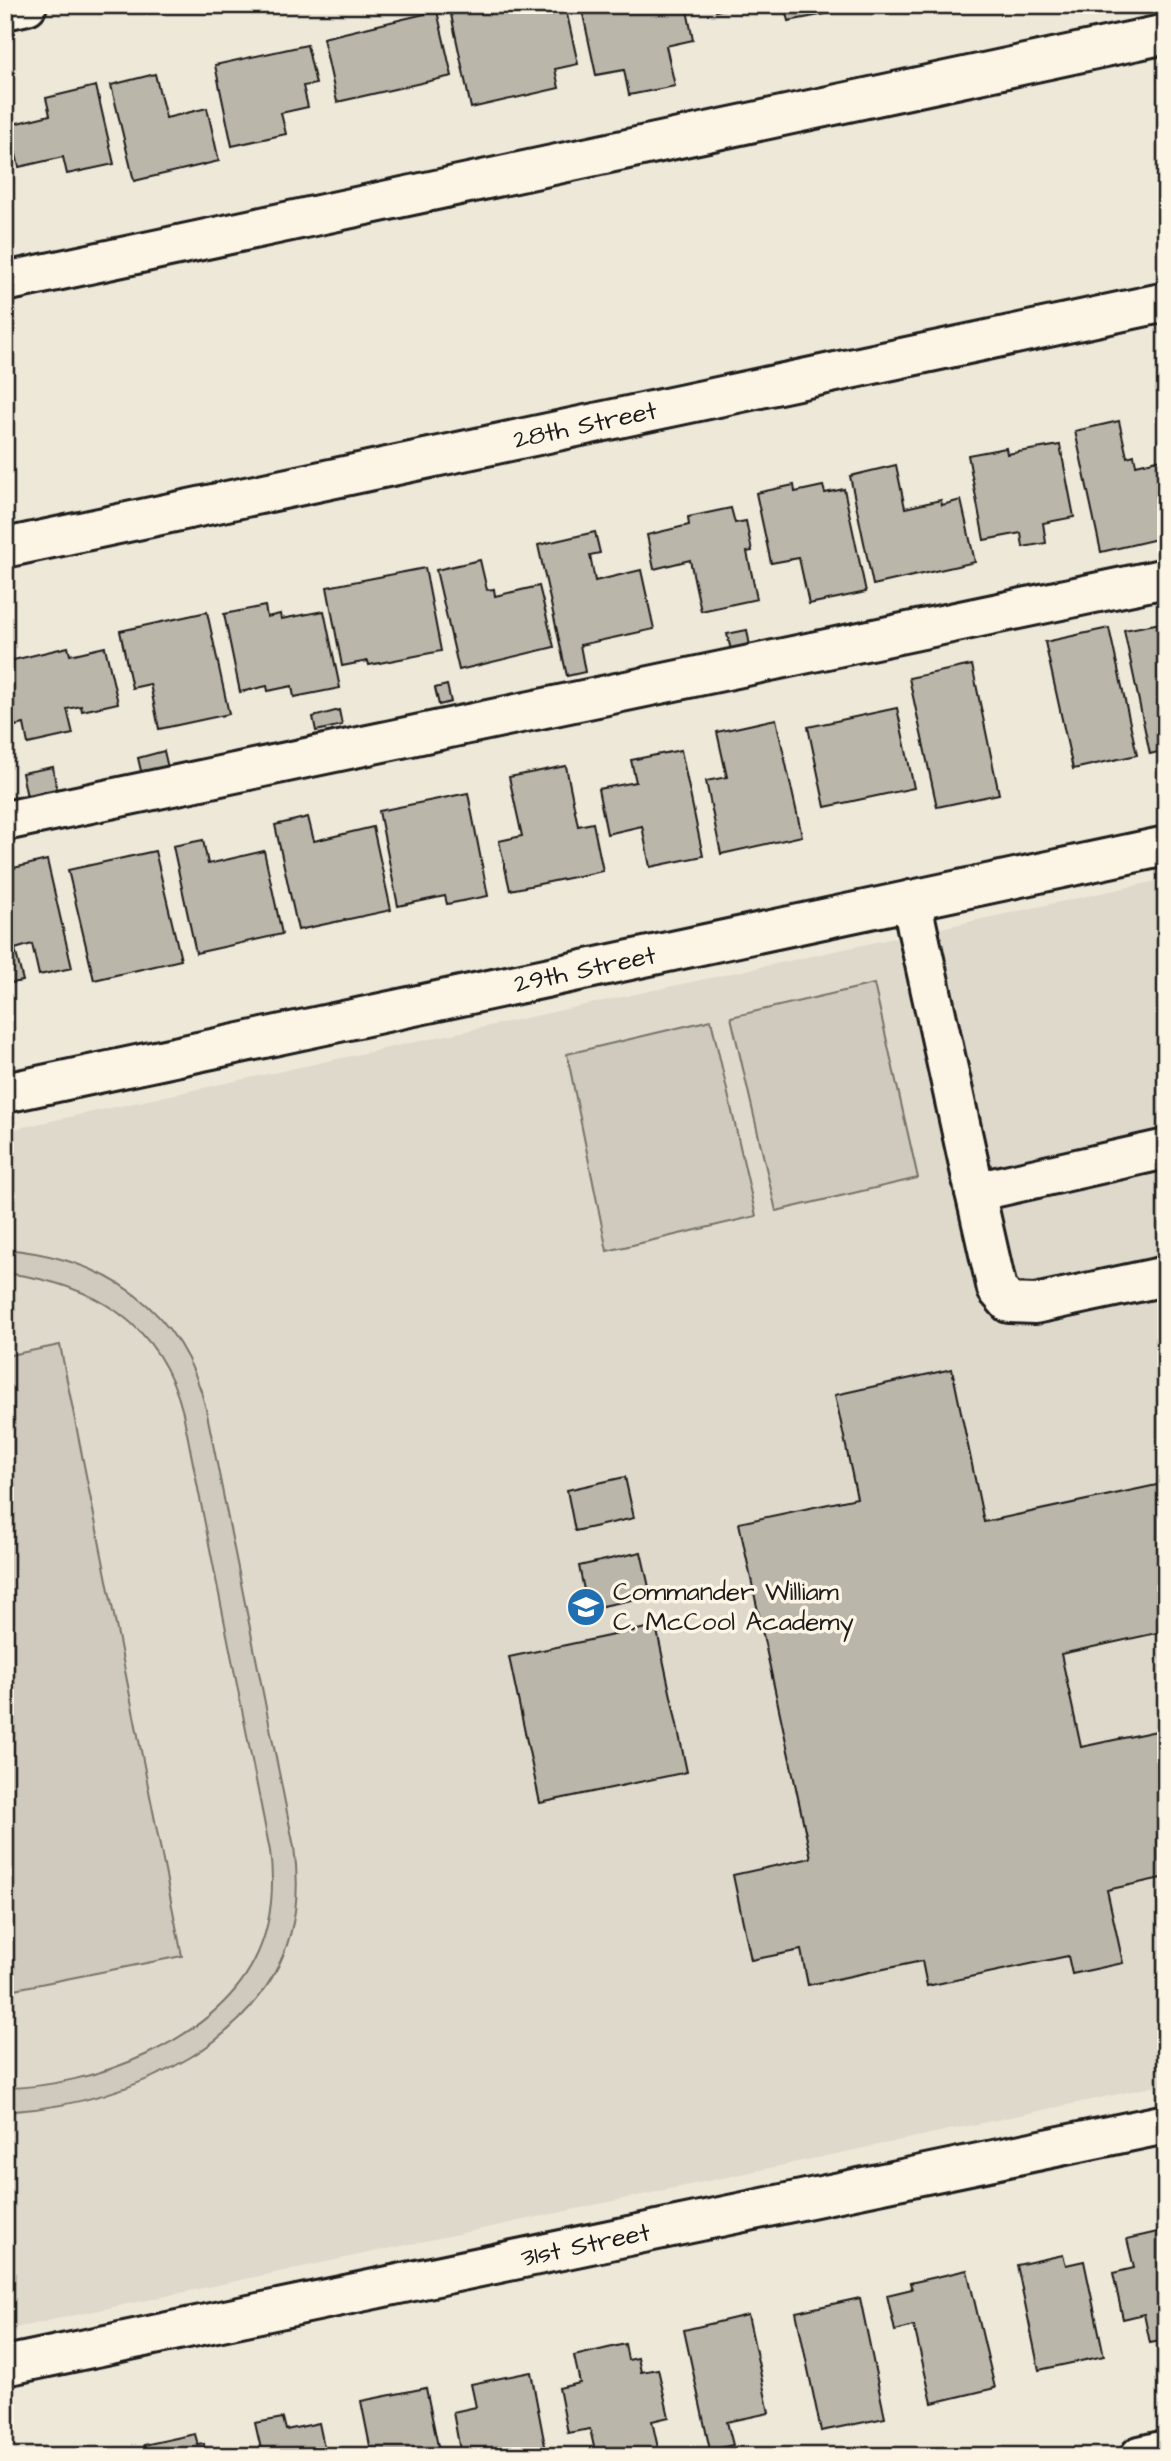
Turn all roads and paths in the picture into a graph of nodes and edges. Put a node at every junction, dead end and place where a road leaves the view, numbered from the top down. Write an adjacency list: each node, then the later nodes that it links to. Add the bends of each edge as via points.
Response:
1 (27, 5): 2 (street)
2 (5, 10)
3 (1166, 34): 4 (street)
4 (5, 282)
5 (1166, 302): 6 (street, 28th Street)
6 (5, 548)
7 (1166, 578): 8 (street)
8 (5, 821)
9 (1166, 846): 10 (street, 29th Street)
10 (911, 900): 11 (street, 29th Street); 13 (street)
11 (5, 1093)
12 (1166, 1149): 13 (street)
13 (975, 1192): 14 (street, via 997,1289 1009,1303 1035,1304)
14 (1166, 1276)
15 (1166, 2124): 16 (street, 31st Street)
16 (5, 2366)
17 (1166, 2450): 18 (street)
18 (1139, 2456)

